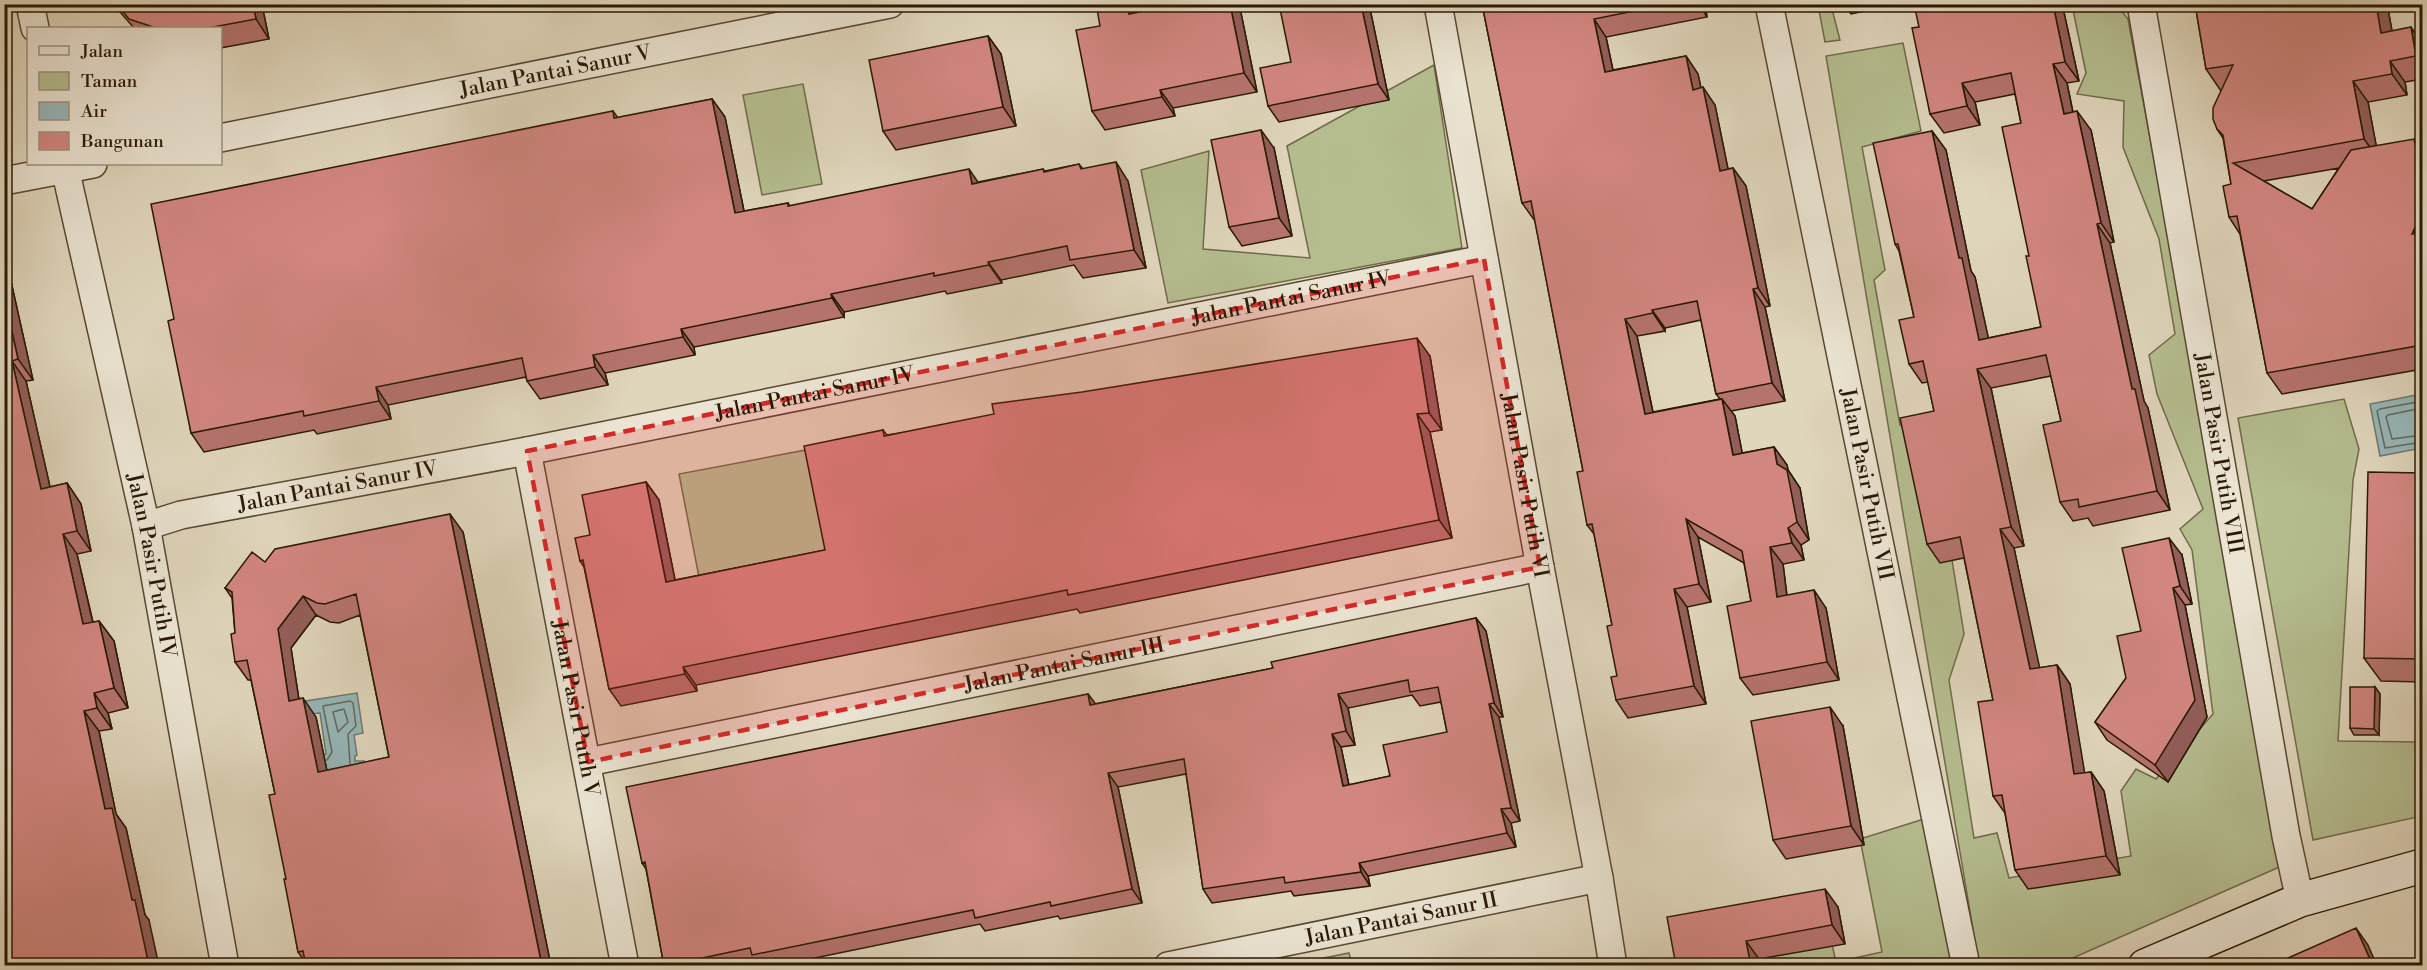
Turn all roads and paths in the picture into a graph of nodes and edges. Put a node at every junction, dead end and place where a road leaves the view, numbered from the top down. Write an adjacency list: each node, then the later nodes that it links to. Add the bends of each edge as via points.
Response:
1 (30, 4): 6 (street)
2 (890, 4): 7 (street, Jalan Pantai Sanur V)
3 (1438, 4): 10 (street, Jalan Pasir Putih VI)
4 (1769, 4): 22 (street, Jalan Pasir Putih VII)
5 (2141, 4): 17 (street, Jalan Pasir Putih VIII)
6 (35, 27)
7 (222, 138)
8 (64, 166): 9 (street); 12 (street, Jalan Pasir Putih IV)
9 (4, 181)
10 (1484, 259): 11 (street, Jalan Pantai Sanur IV); 13 (street, Jalan Pasir Putih VI)
11 (527, 451): 12 (street, Jalan Pantai Sanur IV, via 181,515); 14 (street, Jalan Pasir Putih V)
12 (146, 526): 18 (street, Jalan Pasir Putih IV)
13 (1540, 567): 14 (street, Jalan Pantai Sanur III); 16 (street, Jalan Pasir Putih VI)
14 (588, 762): 19 (street, Jalan Pasir Putih V)
15 (2422, 866): 17 (street)
16 (1599, 878): 20 (street, Jalan Pantai Sanur II); 21 (street, Jalan Pasir Putih VI)
17 (2300, 900): 23 (street)
18 (225, 966)
19 (625, 966)
20 (1168, 966)
21 (1613, 966)
22 (1966, 966)
23 (2145, 966)

